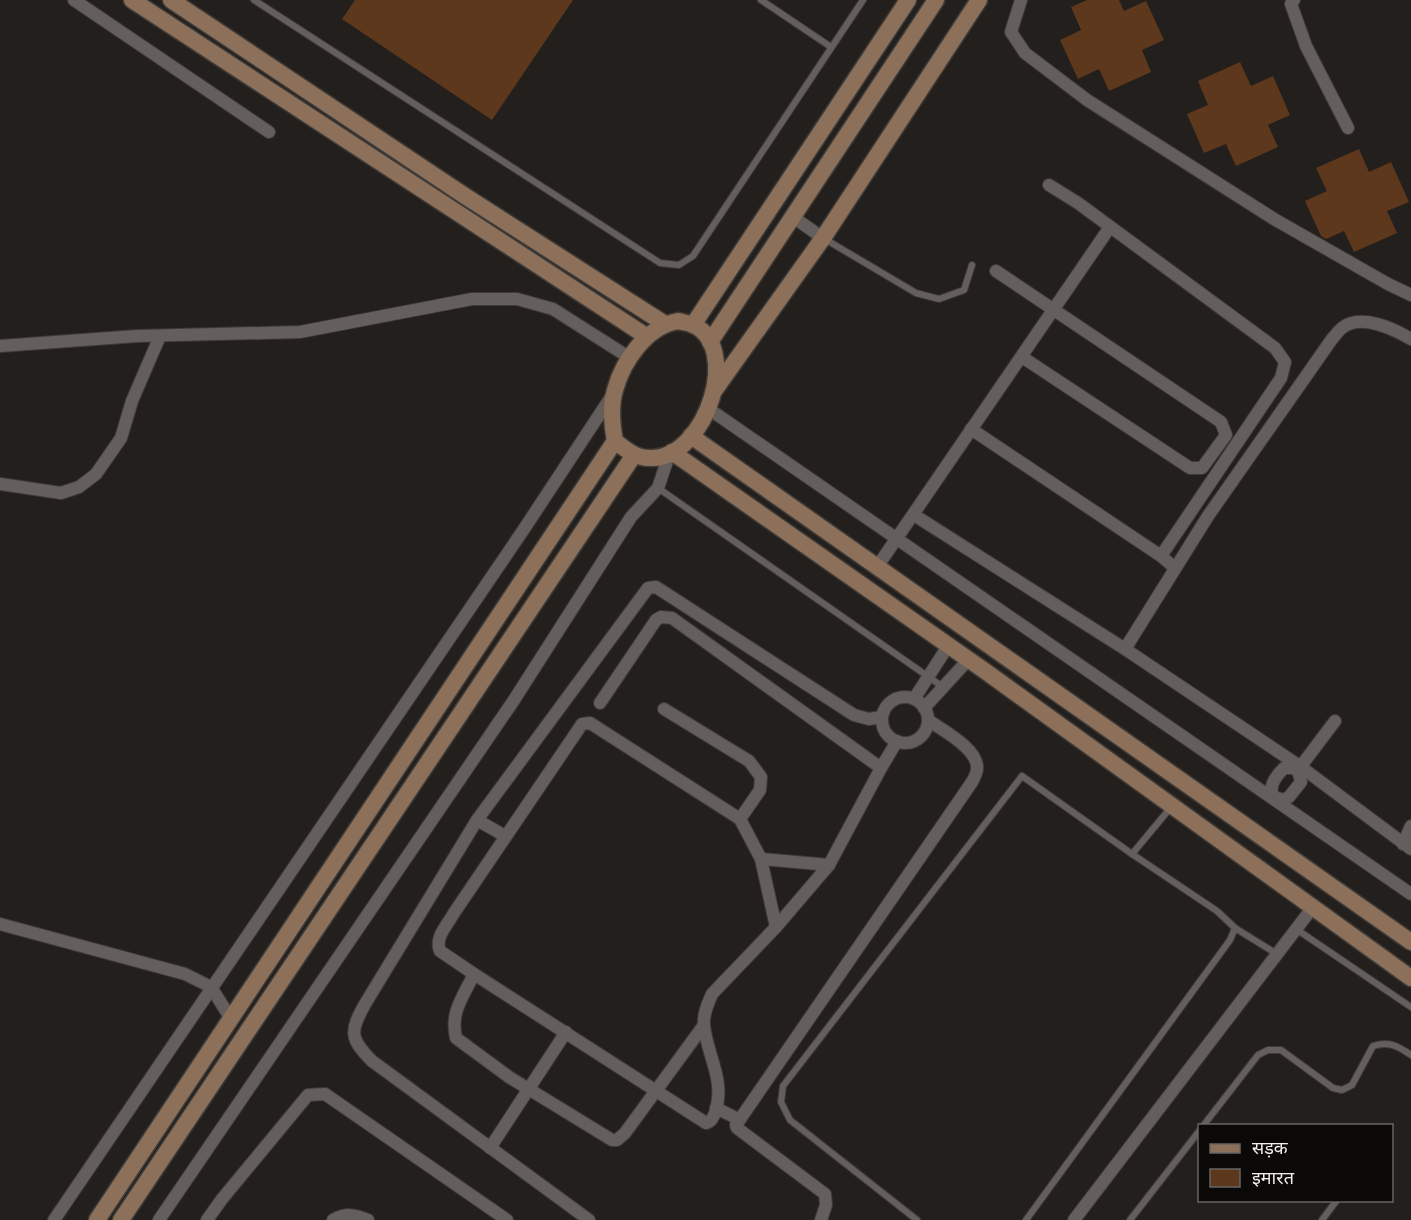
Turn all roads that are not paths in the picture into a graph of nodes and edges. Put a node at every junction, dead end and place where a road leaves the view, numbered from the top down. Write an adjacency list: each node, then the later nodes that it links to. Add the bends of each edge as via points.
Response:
1 (74, 0): 14 (street)
2 (132, 0): 26 (street)
3 (171, 0): 23 (street)
4 (254, 0): 12 (lane, via 660,263 678,266 693,256)
5 (761, 0): 12 (lane)
6 (863, 0): 12 (lane)
7 (908, 0): 24 (street)
8 (936, 0): 16 (street)
9 (979, 0): 18 (street)
10 (1021, 0): 21 (street, via 1011,32 1025,53 1088,100 1265,213)
11 (1288, 1): 13 (street)
12 (831, 47)
13 (1348, 128)
14 (269, 132)
15 (1049, 185): 17 (street)
16 (793, 217): 18 (street); 28 (street)
17 (1110, 227): 22 (street); 44 (street, via 1275,348 1285,362 1281,378)
18 (823, 238): 19 (lane, via 916,292 939,299 964,290); 32 (street)
19 (972, 265)
20 (996, 271): 22 (street)
21 (1411, 295)
22 (1056, 310): 30 (street); 30 (street, via 1221,422 1226,435 1202,468 1190,468)
23 (664, 324): 24 (street, via 678,321); 26 (street)
24 (693, 325): 28 (street)
25 (160, 336): 29 (street); 31 (street, via 300,332 472,299 517,299 554,309); 40 (street, via 121,438 96,474 79,487 61,493)
26 (646, 336): 31 (street)
27 (1411, 339): 46 (street, via 1370,324 1357,322 1343,327)
28 (710, 342): 32 (street, via 717,363)
29 (0, 346)
30 (1022, 357): 35 (street)
31 (630, 358): 33 (street)
32 (714, 391): 34 (street)
33 (614, 392): 37 (street, via 611,422); 83 (street)
34 (709, 409): 36 (street); 43 (street)
35 (971, 429): 42 (street); 44 (street)
36 (691, 436): 38 (street); 45 (street)
37 (615, 441): 39 (street); 85 (street)
38 (671, 453): 39 (street, via 651,458); 41 (street); 47 (street)
39 (634, 455): 99 (street)
40 (0, 484)
41 (658, 488): 50 (lane); 100 (street, via 631,517 514,700)
42 (914, 515): 43 (street); 48 (street)
43 (897, 540): 45 (street); 61 (street)
44 (1161, 556): 46 (street)
45 (877, 567): 62 (street)
46 (1175, 568): 48 (street)
47 (948, 646): 49 (street); 50 (street)
48 (1125, 649): 60 (street)
49 (969, 660): 51 (street); 63 (street)
50 (928, 676): 51 (lane); 52 (street)
51 (944, 687): 55 (street)
52 (914, 699): 55 (street); 56 (street, via 894,700)
53 (600, 703): 59 (street, via 656,620 667,616)
54 (664, 709): 64 (street, via 757,770 760,790)
55 (926, 714): 58 (street, via 923,734); 92 (street, via 976,759 972,782)
56 (882, 717): 58 (street, via 885,732); 65 (street, via 869,719 854,714 652,587 645,591)
57 (1335, 720): 60 (street)
58 (897, 741): 59 (street)
59 (881, 768): 72 (street)
60 (1300, 769): 61 (street, via 1301,782 1289,797); 61 (street, via 1281,771 1271,786); 69 (street)
61 (1273, 798): 73 (street)
62 (1210, 801): 66 (street); 79 (street)
63 (1173, 806): 66 (street); 70 (lane)
64 (740, 819): 68 (street, via 586,722); 71 (street)
65 (477, 820): 68 (street); 95 (street, via 352,1031 354,1041 372,1062)
66 (1192, 820): 74 (street)
67 (1411, 826): 69 (street)
68 (505, 836): 81 (street, via 438,939 440,951)
69 (1407, 847)
70 (1132, 854): 77 (lane, via 1217,911); 107 (lane, via 1022,776 783,1086 781,1102 790,1120)
71 (761, 859): 72 (street); 76 (street)
72 (829, 865): 76 (street)
73 (1411, 894)
74 (1313, 907): 78 (street); 82 (street)
75 (0, 924): 83 (street, via 185,974)
76 (776, 927): 86 (street, via 719,984 706,1007)
77 (1235, 928): 80 (lane); 108 (lane)
78 (1296, 929): 80 (street); 84 (lane)
79 (1411, 942)
80 (1276, 954): 109 (street)
81 (474, 974): 87 (street); 89 (street, via 456,1011 456,1038)
82 (1411, 978)
83 (211, 987): 85 (street); 97 (street)
84 (1411, 1007)
85 (231, 1019): 98 (street)
86 (704, 1025): 90 (street); 91 (street, via 717,1074)
87 (566, 1032): 89 (street); 90 (street)
88 (1411, 1055): 93 (lane, via 1398,1046 1373,1046 1352,1085 1342,1090 1333,1088 1281,1050 1268,1050 1258,1055)
89 (529, 1090): 90 (street, via 612,1140 625,1133); 95 (street)
90 (655, 1090): 91 (street, via 706,1123 711,1122)
91 (716, 1108): 92 (street)
92 (738, 1119): 106 (street, via 737,1128 825,1194)
93 (1204, 1124)
94 (1198, 1133): 110 (lane)
95 (490, 1148): 105 (street)
96 (1336, 1202): 111 (lane)
97 (54, 1220)
98 (97, 1220)
99 (121, 1220)
100 (159, 1220)
101 (207, 1220): 104 (street, via 308,1095 325,1094)
102 (333, 1220): 103 (street, via 343,1214)
103 (368, 1220)
104 (507, 1220)
105 (589, 1220)
106 (821, 1220)
107 (917, 1220)
108 (1026, 1220)
109 (1074, 1220)
110 (1130, 1220)
111 (1322, 1220)

